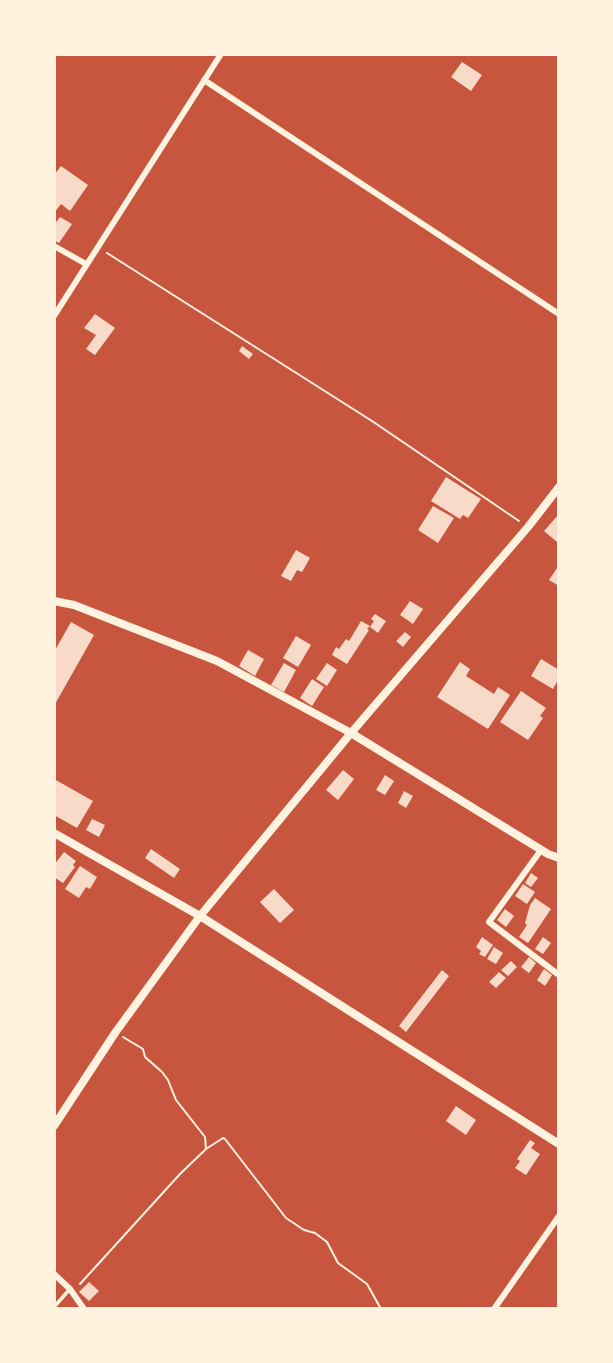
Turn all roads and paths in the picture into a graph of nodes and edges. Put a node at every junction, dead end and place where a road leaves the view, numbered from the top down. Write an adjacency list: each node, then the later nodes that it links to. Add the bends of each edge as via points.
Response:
1 (220, 54): 2 (street)
2 (204, 80): 4 (street); 6 (street)
3 (54, 246): 5 (street)
4 (97, 247): 5 (street); 9 (path, via 372,421)
5 (86, 264): 7 (street)
6 (559, 314)
7 (54, 316)
8 (559, 487): 9 (street)
9 (528, 527): 11 (street)
10 (54, 601): 11 (street, via 217,661)
11 (351, 733): 13 (street); 15 (street)
12 (54, 833): 15 (street)
13 (541, 850): 14 (street); 16 (street, via 489,922)
14 (559, 858)
15 (200, 916): 17 (street); 19 (street)
16 (559, 975)
17 (115, 1033): 18 (street); 20 (path, via 143,1049 145,1057 169,1080 176,1100 205,1137)
18 (54, 1126)
19 (559, 1144)
20 (206, 1149): 23 (path); 26 (path, via 225,1139 286,1217 327,1242 338,1264 367,1284)
21 (559, 1216): 27 (street)
22 (54, 1274): 23 (street)
23 (71, 1291): 24 (lane); 25 (street)
24 (54, 1307)
25 (85, 1309)
26 (381, 1309)
27 (494, 1309)

